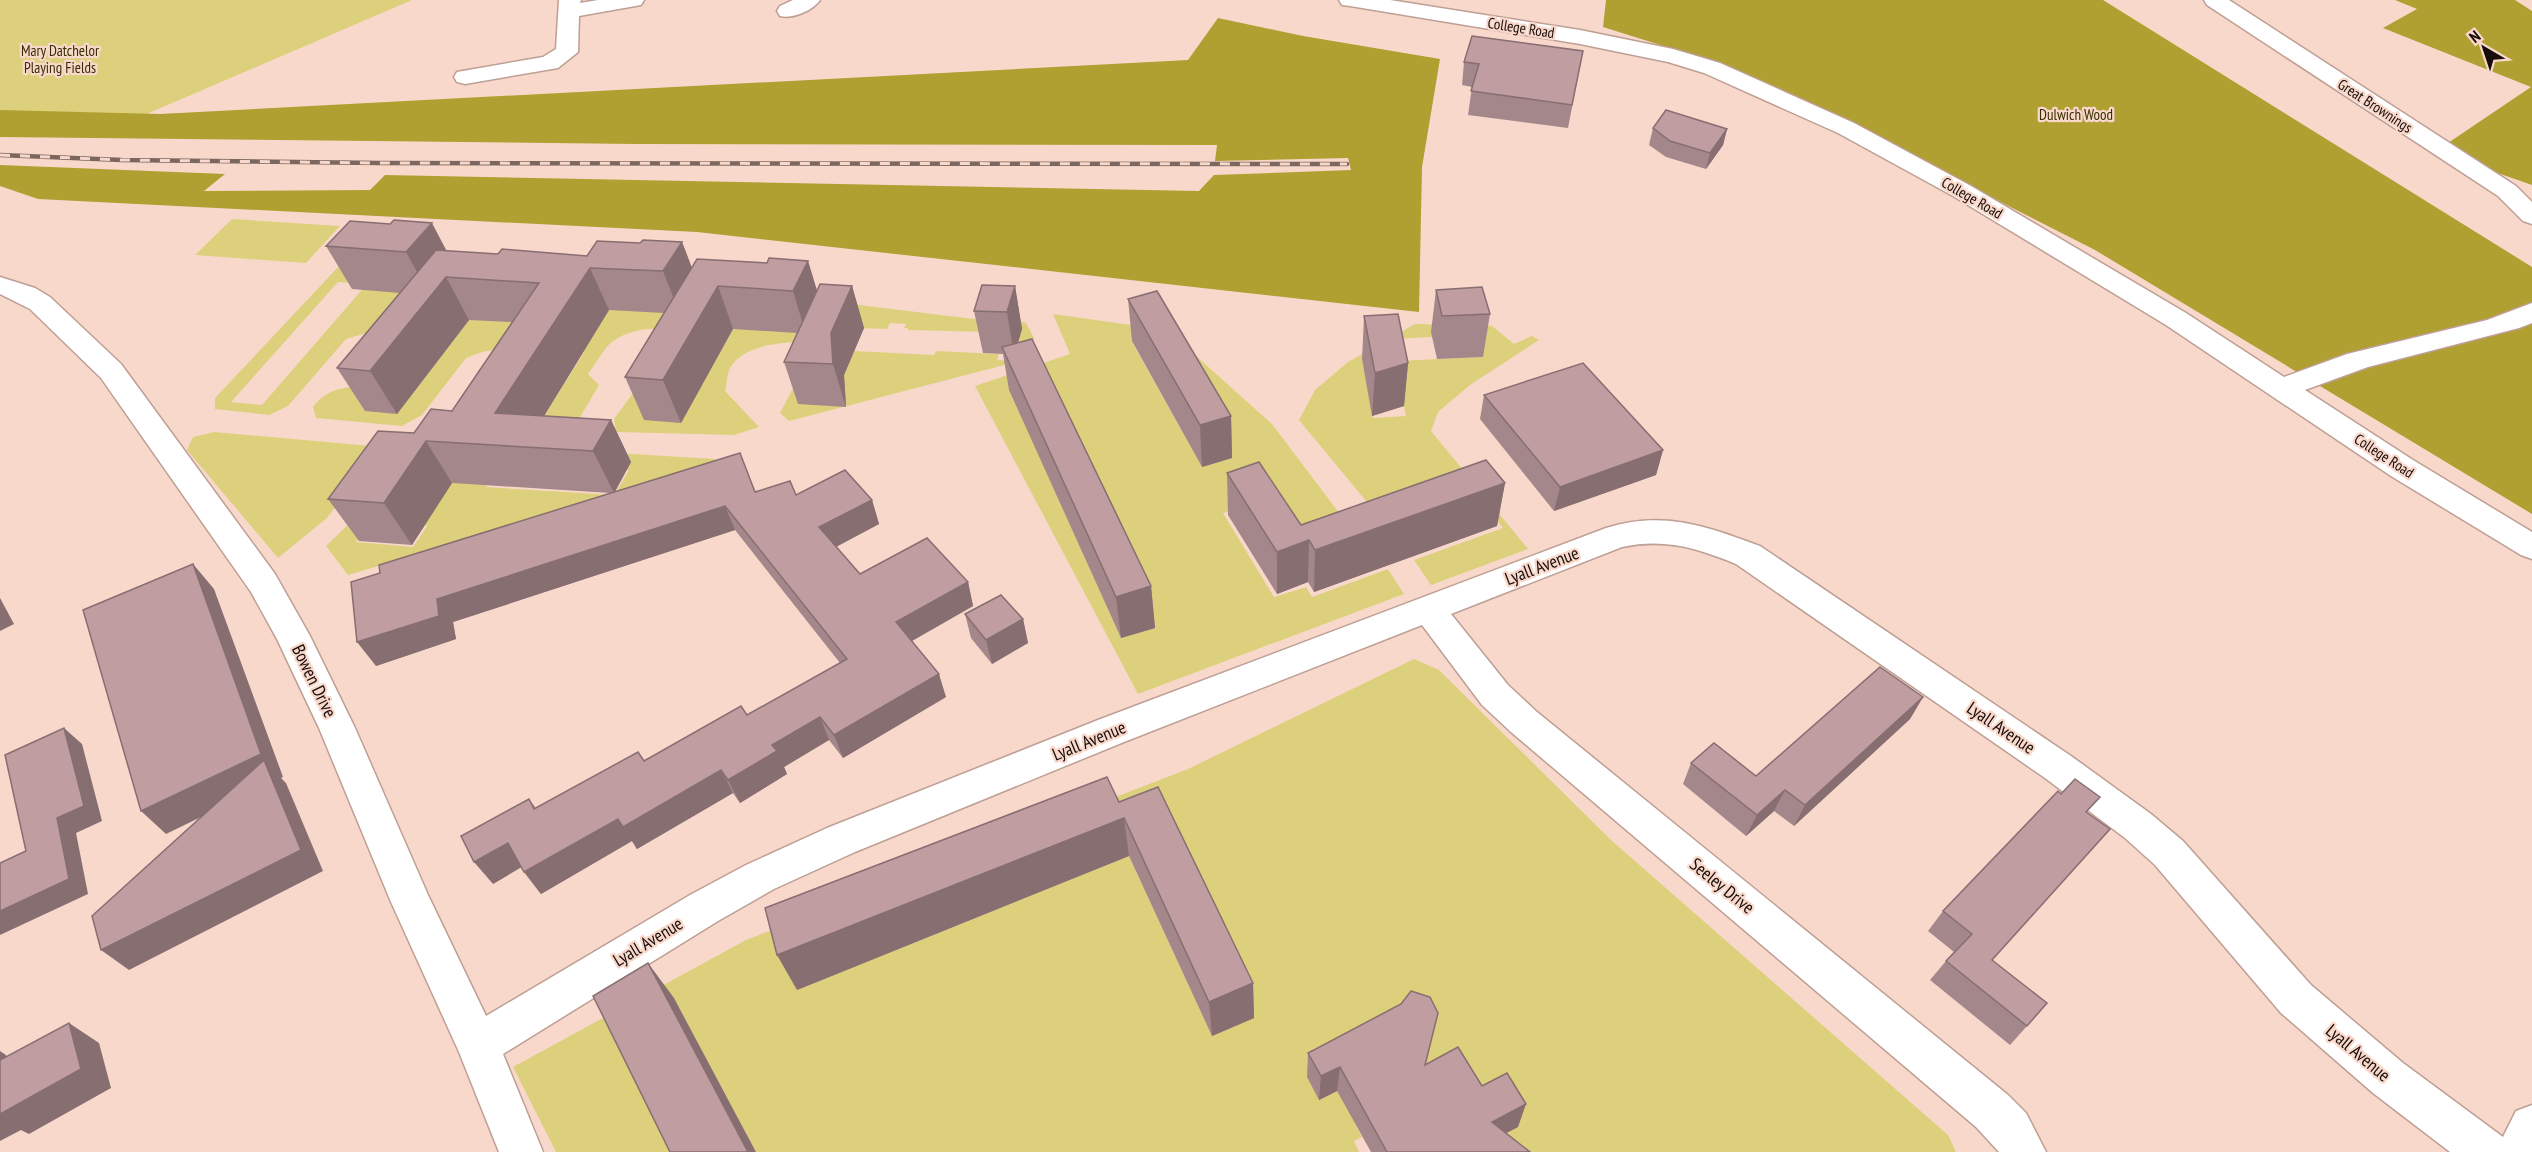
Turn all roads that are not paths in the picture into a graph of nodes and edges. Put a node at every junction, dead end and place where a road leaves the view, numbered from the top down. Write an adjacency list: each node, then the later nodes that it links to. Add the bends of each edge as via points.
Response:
1 (633, 0): 5 (street)
2 (809, 0): 6 (street)
3 (1350, 0): 12 (street, College Road, via 1626,45 1712,68 1846,128 1962,191 2176,319)
4 (2215, 0): 8 (street, Great Brownings, via 2398,121)
5 (569, 6): 7 (street, via 567,52 561,57 550,63)
6 (788, 11)
7 (465, 77)
8 (2520, 192): 9 (street, Great Brownings)
9 (2532, 216)
10 (0, 285): 15 (street, Bowen Drive, via 40,303 111,371 263,583 337,728 411,902)
11 (2532, 312): 12 (street, via 2513,322 2318,372)
12 (2282, 389): 13 (street, College Road)
13 (2532, 547)
14 (1429, 610): 15 (street, Lyall Avenue, via 1103,734 760,877); 18 (street, Seeley Drive, via 1495,695 1524,722 1992,1112 2010,1129); 19 (street, Lyall Avenue, via 1617,536 1648,530 1710,540 1748,555 2138,826 2169,853 2296,999 2347,1046)
15 (478, 1045): 17 (street, Bowen Drive)
16 (2532, 1127): 20 (street)
17 (521, 1152)
18 (2024, 1152)
19 (2487, 1152)
20 (2519, 1152)

